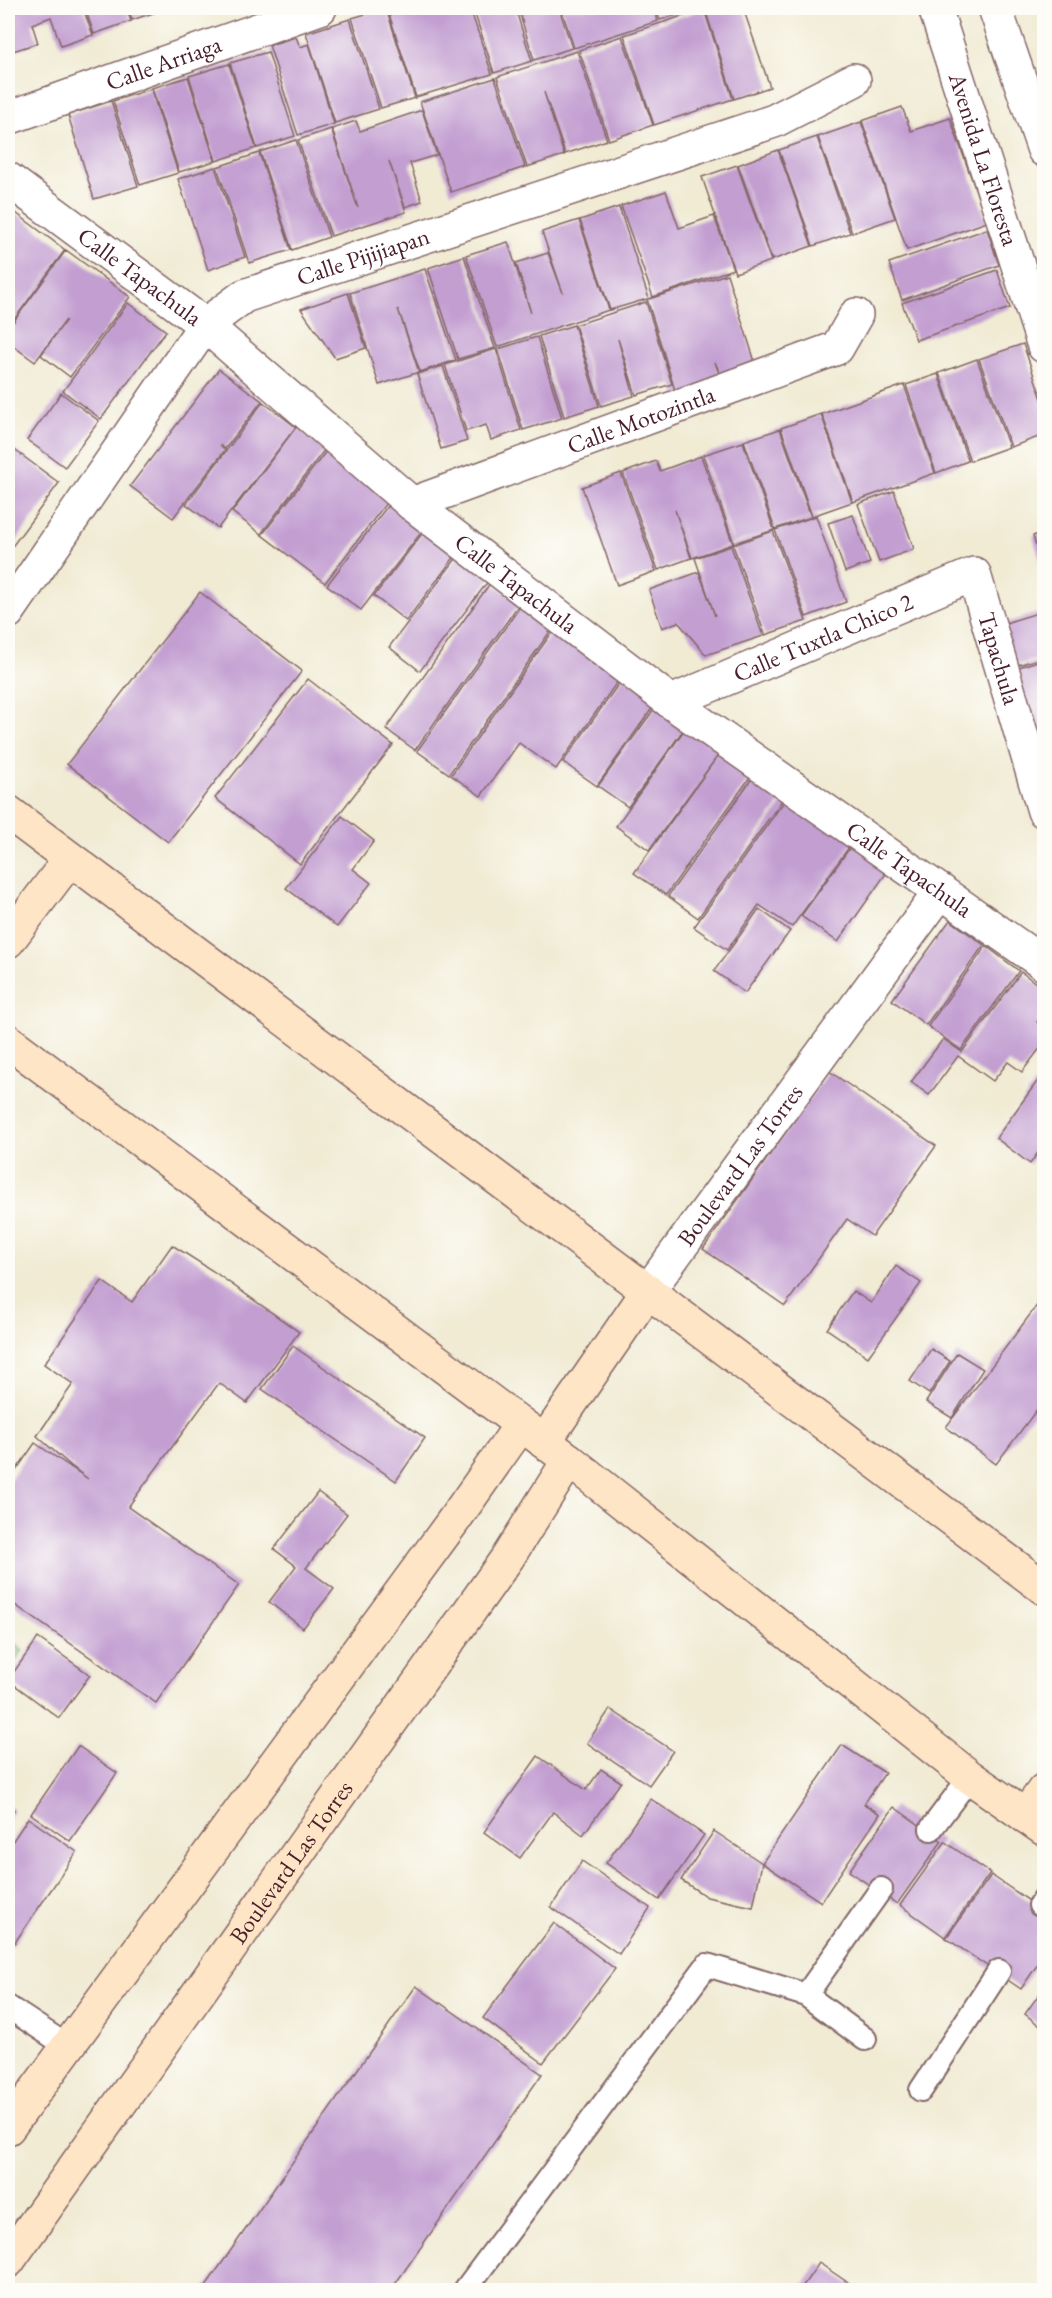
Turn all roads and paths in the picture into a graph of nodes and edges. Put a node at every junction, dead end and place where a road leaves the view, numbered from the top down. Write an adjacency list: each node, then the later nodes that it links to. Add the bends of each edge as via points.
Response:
1 (320, 8): 5 (street, Calle Arriaga)
2 (935, 8): 10 (street, Avenida La Floresta)
3 (995, 8): 6 (street)
4 (854, 80): 9 (street, Calle Pijijiapan, via 774,121 244,296)
5 (8, 118)
6 (1044, 150)
7 (8, 179): 9 (street, Calle Tapachula)
8 (856, 315): 11 (street, Calle Motozintla, via 837,348)
9 (205, 325): 11 (street, Calle Tapachula); 13 (street, Calle Pijijiapan)
10 (1044, 346)
11 (412, 504): 14 (street, Calle Tapachula)
12 (974, 574): 14 (street, Calle Tuxtla Chico 2); 15 (street, Tapachula)
13 (8, 612)
14 (671, 702): 18 (street, Calle Tapachula)
15 (1044, 811)
16 (8, 812): 17 (street)
17 (70, 859): 19 (street); 22 (street)
18 (941, 891): 20 (street, Calle Tapachula); 22 (street, Boulevard Las Torres)
19 (8, 941)
20 (1044, 964)
21 (8, 1041): 23 (street)
22 (648, 1291): 23 (street, Boulevard Las Torres); 24 (street)
23 (545, 1442): 25 (street); 33 (street, Boulevard Las Torres, via 454,1520); 36 (street, Boulevard Las Torres, via 508,1557)
24 (1044, 1588)
25 (970, 1777): 26 (street); 27 (lane)
26 (1038, 1812)
27 (931, 1829)
28 (881, 1889): 30 (lane)
29 (999, 1971): 34 (lane)
30 (806, 1995): 32 (lane); 37 (lane, via 707,1965)
31 (8, 2007): 33 (lane)
32 (865, 2039)
33 (67, 2046): 35 (street, Boulevard Las Torres)
34 (921, 2090)
35 (8, 2128)
36 (8, 2262)
37 (465, 2290)

